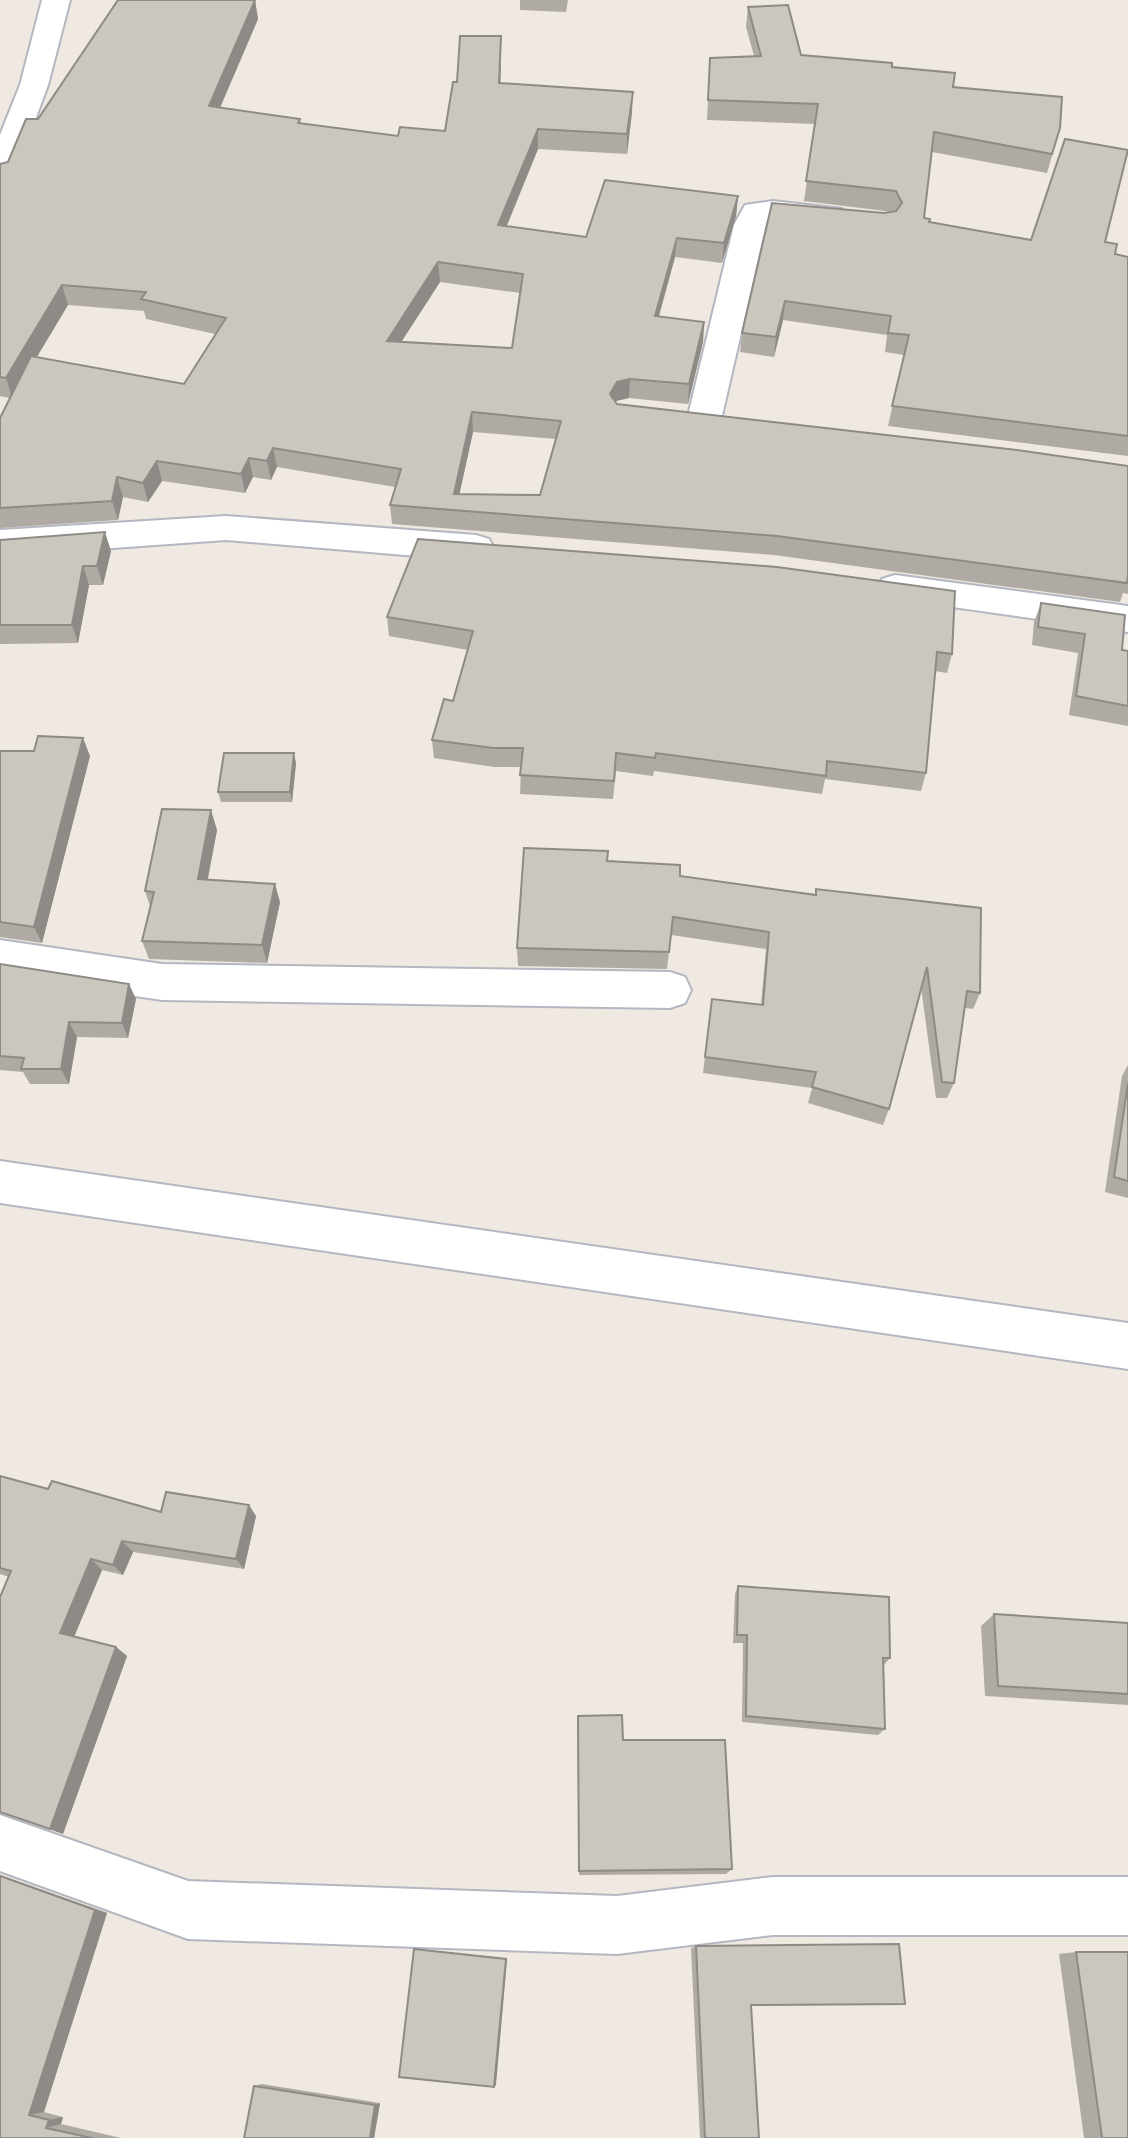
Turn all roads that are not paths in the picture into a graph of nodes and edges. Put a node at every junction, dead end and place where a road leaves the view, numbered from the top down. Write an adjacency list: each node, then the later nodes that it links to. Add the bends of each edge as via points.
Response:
1 (56, 0): 2 (street, via 34,85)
2 (0, 174)
3 (866, 220): 4 (street, via 756,212)
4 (704, 420)
5 (0, 543): 6 (street, via 226,528)
6 (508, 550)
7 (867, 584): 8 (street)
8 (1128, 619)
9 (0, 958): 10 (street, via 162,982)
10 (670, 990)
11 (0, 1182): 12 (street)
12 (1128, 1346)
13 (0, 1843): 14 (street, via 188,1910 617,1925 773,1906)
14 (1128, 1906)

